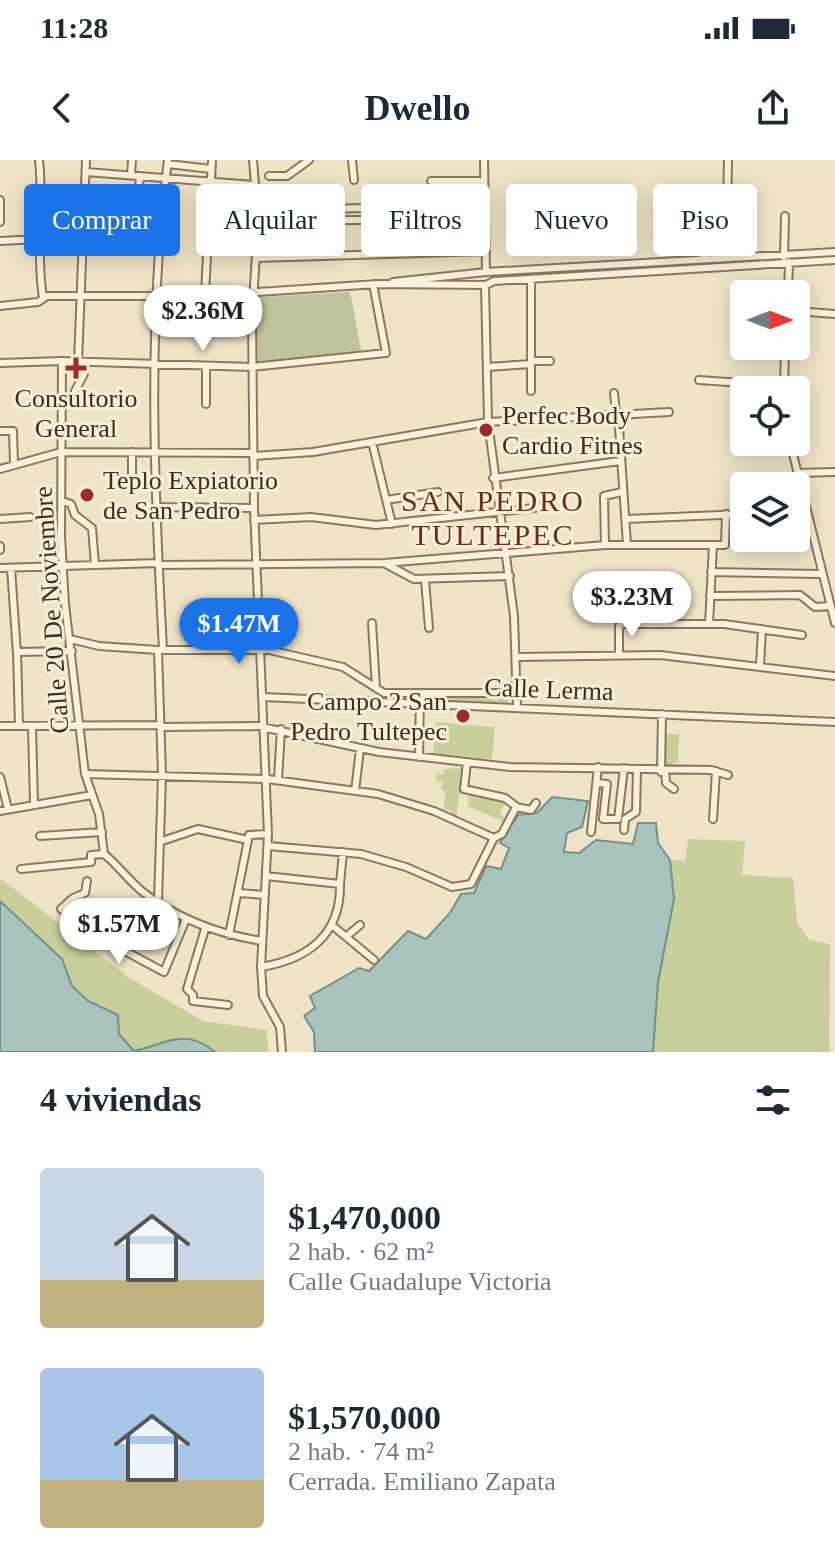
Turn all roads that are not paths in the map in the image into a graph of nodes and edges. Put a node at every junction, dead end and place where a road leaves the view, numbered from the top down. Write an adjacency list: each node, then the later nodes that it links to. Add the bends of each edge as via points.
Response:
1 (39, 160): 21 (street)
2 (86, 160): 12 (street)
3 (132, 160): 13 (street)
4 (212, 160): 11 (street)
5 (253, 160): 27 (street)
6 (309, 160): 15 (street, via 287,176)
7 (352, 160): 18 (street)
8 (484, 160): 20 (street)
9 (728, 160): 45 (street)
10 (168, 162): 11 (street); 16 (street)
11 (211, 169): 17 (street)
12 (86, 172): 13 (street); 22 (street)
13 (131, 175): 14 (street)
14 (140, 176): 16 (street); 23 (street)
15 (269, 176)
16 (166, 177): 17 (street); 24 (street)
17 (210, 180): 25 (street); 26 (street)
18 (354, 180)
19 (431, 181): 20 (street)
20 (484, 181): 28 (street)
21 (42, 184)
22 (86, 184)
23 (139, 184)
24 (166, 184)
25 (210, 184)
26 (245, 184)
27 (254, 184)
28 (484, 184)
29 (0, 200): 33 (street)
30 (785, 216): 46 (street)
31 (345, 220): 32 (street)
32 (361, 220)
33 (0, 222)
34 (24, 240): 35 (street)
35 (0, 241)
36 (835, 252): 46 (street)
37 (361, 255): 44 (street)
38 (40, 256): 58 (street)
39 (82, 256): 55 (street)
40 (160, 256): 57 (street)
41 (204, 256): 56 (street)
42 (486, 256): 50 (street)
43 (704, 256): 47 (street)
44 (256, 258): 54 (street)
45 (726, 258): 46 (street); 47 (street)
46 (787, 258): 48 (street); 49 (street); 52 (street)
47 (704, 260): 49 (street)
48 (835, 260)
49 (611, 270): 50 (street); 51 (street)
50 (486, 278): 51 (street); 53 (street, via 426,277); 70 (street)
51 (531, 279): 66 (street)
52 (788, 280)
53 (375, 284): 54 (street); 69 (street, via 386,353)
54 (252, 290): 56 (street); 62 (street)
55 (80, 295): 57 (street); 58 (street); 65 (street)
56 (202, 295): 57 (street); 62 (street)
57 (156, 296): 68 (street)
58 (43, 298): 59 (street)
59 (0, 306)
60 (810, 312): 61 (street)
61 (835, 314)
62 (252, 319): 69 (street)
63 (62, 361): 65 (street); 67 (street); 83 (street, Calle 20 De Noviembre)
64 (550, 361): 66 (street)
65 (81, 362): 68 (street); 74 (street, via 84,374)
66 (531, 362): 70 (street); 75 (street)
67 (0, 363)
68 (155, 366): 71 (street); 85 (street)
69 (252, 367): 71 (street); 86 (street)
70 (487, 367): 80 (street)
71 (206, 368): 77 (street)
72 (699, 380): 73 (street)
73 (730, 383)
74 (75, 391)
75 (531, 391)
76 (614, 393): 79 (street)
77 (206, 404)
78 (669, 412): 79 (street)
79 (617, 413): 80 (street); 87 (street)
80 (488, 422): 82 (street); 92 (street)
81 (0, 431): 88 (street, via 13,431)
82 (372, 442): 86 (street); 96 (street)
83 (61, 452): 84 (street); 88 (street); 97 (street, Calle 20 De Noviembre)
84 (132, 452): 85 (street); 93 (street)
85 (156, 452): 86 (street); 98 (street)
86 (253, 455): 100 (street)
87 (620, 461): 92 (street); 95 (street)
88 (14, 464): 89 (street)
89 (0, 469)
90 (835, 472): 91 (street)
91 (810, 473)
92 (493, 478): 101 (street)
93 (132, 481)
94 (438, 492): 96 (street)
95 (622, 492): 106 (street); 111 (street, via 606,493)
96 (386, 500): 109 (street)
97 (62, 501): 116 (street, via 92,528); 118 (street, Calle 20 De Noviembre)
98 (157, 507): 100 (street); 115 (street)
99 (543, 507): 101 (street)
100 (254, 508): 107 (street)
101 (497, 509): 109 (street); 113 (street)
102 (726, 514): 103 (street); 106 (street); 112 (street, via 725,545)
103 (730, 514)
104 (30, 517): 105 (street)
105 (0, 519)
106 (626, 519): 110 (street)
107 (254, 520): 109 (street, via 311,517); 117 (street)
108 (810, 523): 122 (street)
109 (392, 524)
110 (627, 544): 111 (street); 112 (street)
111 (605, 545): 113 (street)
112 (713, 545): 121 (street)
113 (505, 555): 114 (street); 123 (street)
114 (384, 563): 117 (street); 124 (street, via 403,576)
115 (158, 564): 116 (street); 117 (street); 134 (street)
116 (95, 565): 118 (street)
117 (256, 565): 136 (street)
118 (63, 566): 120 (street); 133 (street, Calle 20 De Noviembre)
119 (0, 568): 120 (street)
120 (11, 568): 137 (street)
121 (711, 572): 122 (street); 125 (street)
122 (822, 574): 126 (street)
123 (510, 576): 124 (street); 139 (street)
124 (425, 580): 130 (street)
125 (710, 596): 126 (street, via 800,595 815,607); 129 (street)
126 (831, 606): 128 (street)
127 (372, 623): 142 (street)
128 (835, 623)
129 (709, 624): 131 (street); 138 (street, via 620,624)
130 (429, 628)
131 (762, 629): 132 (street); 140 (street)
132 (802, 635)
133 (70, 639): 134 (street); 135 (street, Calle 20 De Noviembre)
134 (160, 649): 136 (street); 156 (street)
135 (72, 651): 137 (street); 153 (street, Calle 20 De Noviembre)
136 (260, 651): 142 (street, via 343,667); 146 (street)
137 (17, 653): 152 (street)
138 (619, 653): 139 (street); 140 (street)
139 (516, 657): 145 (street)
140 (760, 666): 141 (street)
141 (835, 676)
142 (376, 688): 143 (street)
143 (384, 693): 144 (street); 147 (street)
144 (420, 693): 145 (street); 148 (street)
145 (516, 693): 149 (street)
146 (262, 697): 147 (street, Calle Lerma); 157 (street)
147 (384, 703): 148 (street, Calle Lerma)
148 (420, 704): 149 (street, Calle Lerma); 160 (street)
149 (517, 707): 150 (street, Calle Lerma)
150 (662, 714): 151 (street, Calle Lerma); 165 (street)
151 (835, 722)
152 (19, 725): 154 (street); 155 (street)
153 (79, 725): 155 (street); 156 (street); 167 (street, Calle 20 De Noviembre)
154 (0, 726)
155 (32, 726): 179 (street)
156 (161, 726): 157 (street); 168 (street)
157 (262, 727): 158 (street); 171 (street)
158 (281, 729): 159 (street); 172 (street)
159 (360, 749): 160 (street); 175 (street)
160 (419, 757): 161 (street)
161 (466, 762): 162 (street); 176 (street); 180 (street, via 464,789 505,798)
162 (598, 767): 163 (street); 173 (street)
163 (624, 768): 164 (street); 182 (street)
164 (637, 770): 165 (street); 182 (street, via 636,812 625,819 624,828)
165 (663, 771): 166 (street); 174 (street)
166 (716, 771): 169 (street); 183 (street)
167 (85, 774): 168 (street); 177 (street, Calle 20 De Noviembre)
168 (162, 775): 171 (street); 190 (street)
169 (728, 775)
170 (0, 777): 181 (street)
171 (264, 779): 172 (street); 186 (street)
172 (278, 780): 175 (street)
173 (597, 783): 182 (street, via 607,784 603,820); 185 (street)
174 (674, 789)
175 (355, 791): 188 (street, via 423,807)
176 (461, 792)
177 (92, 795): 179 (street); 184 (street, Calle 20 De Noviembre)
178 (536, 803): 180 (street, via 531,810)
179 (34, 804): 181 (street)
180 (517, 807): 188 (street)
181 (4, 810)
182 (618, 819)
183 (713, 819)
184 (102, 832): 187 (street); 193 (street, Calle 20 De Noviembre)
185 (591, 832)
186 (268, 834): 189 (street, via 252,834); 191 (street)
187 (40, 836)
188 (496, 838): 192 (street, via 472,883 452,887 391,861)
189 (248, 840): 190 (street, via 198,829); 198 (street)
190 (162, 841): 200 (street)
191 (268, 846): 192 (street); 195 (street)
192 (343, 852): 197 (street)
193 (104, 854): 194 (street, via 91,855 91,862); 200 (street)
194 (21, 869)
195 (266, 876): 197 (street); 199 (street)
196 (87, 881): 201 (street, via 85,893 61,909 164,972)
197 (340, 884): 203 (street)
198 (238, 893): 199 (street); 205 (street)
199 (265, 895): 207 (street)
200 (158, 902): 201 (street)
201 (186, 919): 204 (street)
202 (360, 925): 206 (street)
203 (333, 926): 206 (street); 209 (street, via 294,958)
204 (205, 929): 205 (street); 210 (street, via 187,989 193,1001)
205 (229, 935): 207 (street)
206 (348, 935): 208 (street)
207 (262, 941): 209 (street)
208 (374, 960)
209 (261, 967): 211 (street, via 263,996 280,1027)
210 (228, 1005)
211 (282, 1052)

